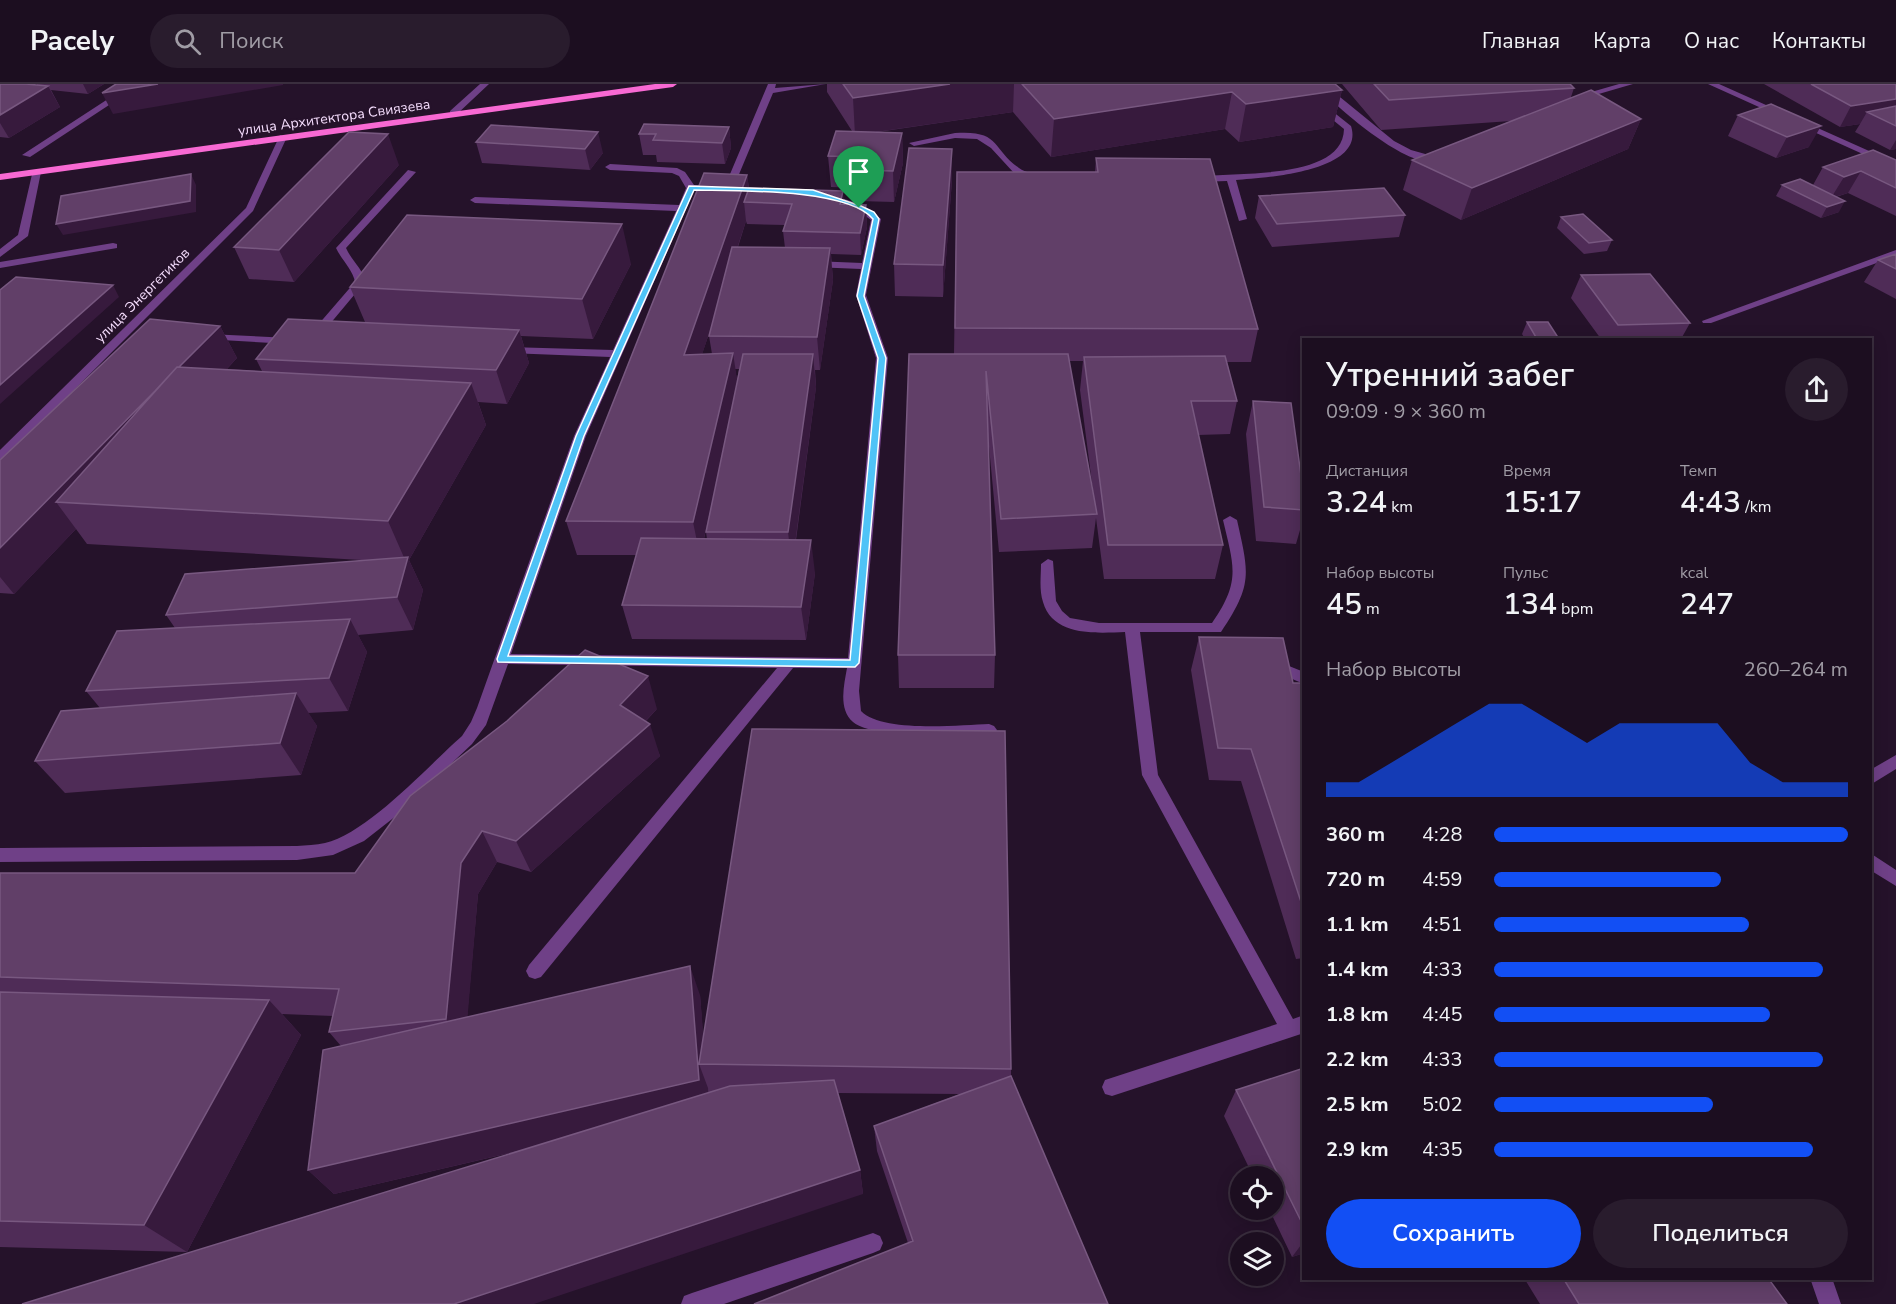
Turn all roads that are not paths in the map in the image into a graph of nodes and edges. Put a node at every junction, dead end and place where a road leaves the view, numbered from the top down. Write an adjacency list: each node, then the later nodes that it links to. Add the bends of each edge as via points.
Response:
1 (137, 84): 14 (street)
2 (485, 84): 11 (street)
3 (673, 84): 11 (main road, улица Архитектора Свиязева)
4 (822, 84): 9 (street)
5 (1293, 84): 23 (street, via 1348,128 1343,145 1333,158 1321,163)
6 (1319, 84): 15 (street, via 1412,155 1428,160)
7 (1629, 84): 10 (street)
8 (1712, 84): 17 (street)
9 (770, 88): 24 (street, via 735,189)
10 (1585, 95)
11 (453, 113): 12 (main road, улица Архитектора Свиязева)
12 (283, 137): 18 (main road, улица Архитектора Свиязева); 41 (street, улица Энергетиков, via 250,209)
13 (914, 143): 21 (street, via 962,136 983,138 1018,173)
14 (27, 155)
15 (1446, 158)
16 (610, 166): 24 (street, via 674,170 682,174)
17 (1896, 166)
18 (36, 172): 20 (main road, улица Архитектора Свиязева); 31 (street, via 23,236)
19 (411, 172): 38 (street, via 341,248 360,282 309,341)
20 (0, 177)
21 (1052, 177)
22 (1184, 179): 23 (street)
23 (1232, 179): 28 (street)
24 (691, 188): 27 (street)
25 (813, 192): 34 (street, via 871,213 876,219)
26 (475, 200): 27 (street)
27 (682, 208): 40 (street)
28 (1242, 219)
29 (113, 246): 33 (street)
30 (1896, 253): 35 (street)
31 (0, 254)
32 (799, 264): 34 (street)
33 (0, 265)
34 (867, 266): 48 (street, via 861,296 882,358)
35 (1707, 321)
36 (208, 337): 37 (street)
37 (297, 341)
38 (320, 342)
39 (498, 349): 40 (street)
40 (617, 354): 45 (street, via 580,436)
41 (0, 457)
42 (1230, 520): 44 (street, via 1242,584 1221,631)
43 (1048, 564): 44 (street, via 1050,604 1055,614 1068,623 1083,626)
44 (1132, 627): 57 (street, via 1150,775)
45 (502, 659): 47 (street); 53 (street, via 478,725 467,740 390,812 358,836 327,850)
46 (1264, 659): 49 (street)
47 (789, 663): 48 (street); 56 (street)
48 (855, 663): 50 (street, via 851,703 856,717 868,725 891,729)
49 (1302, 678)
50 (989, 730)
51 (1896, 761): 52 (street)
52 (1872, 778)
53 (0, 855)
54 (1872, 861): 55 (street)
55 (1896, 879)
56 (535, 971)
57 (1296, 1027): 58 (street)
58 (1112, 1087)
59 (873, 1243): 61 (street)
60 (1822, 1280): 62 (street)
61 (692, 1304)
62 (1830, 1304)

